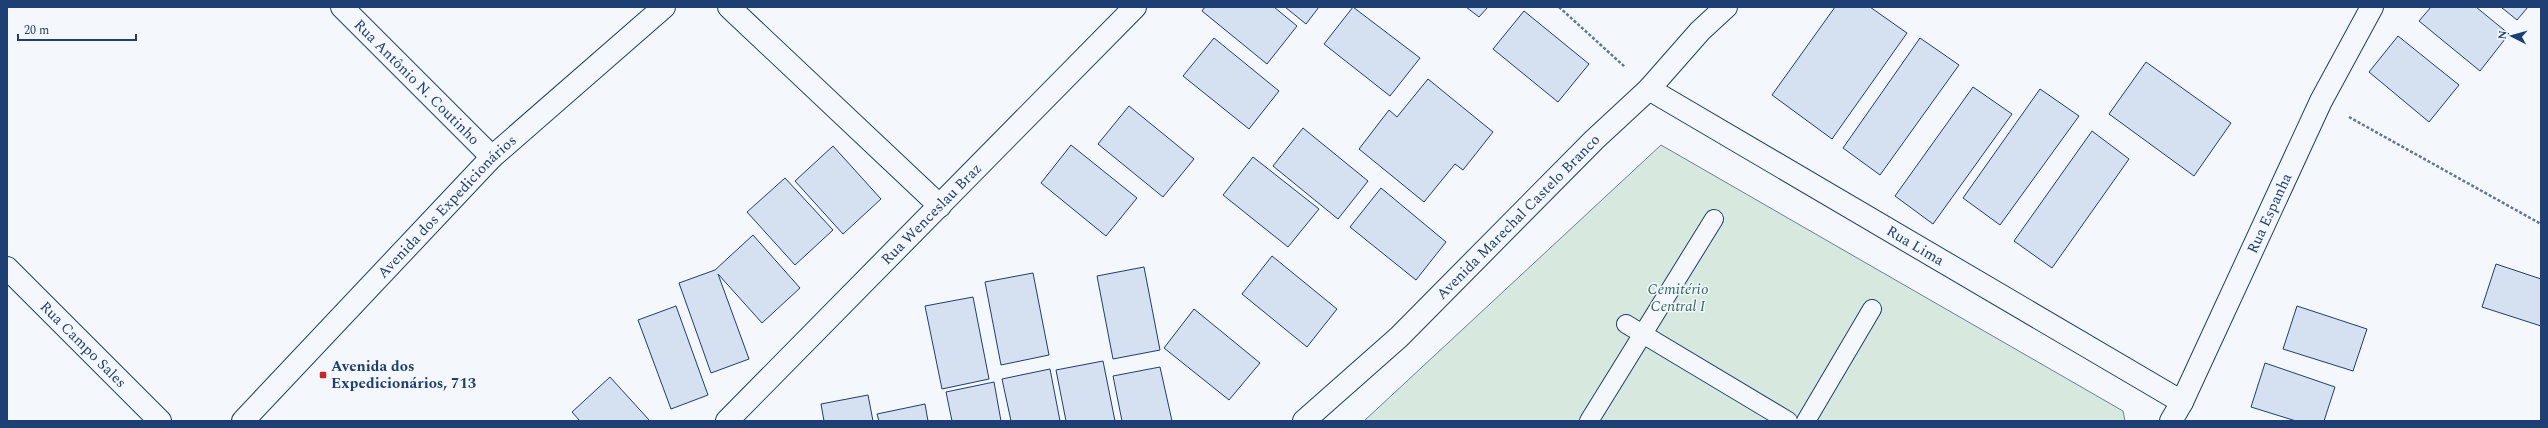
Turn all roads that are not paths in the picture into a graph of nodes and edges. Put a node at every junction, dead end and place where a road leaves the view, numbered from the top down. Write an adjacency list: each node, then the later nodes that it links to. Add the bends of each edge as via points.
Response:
1 (342, 7): 8 (street, Rua Antônio N. Coutinho)
2 (664, 7): 8 (street, Avenida dos Expedicionários)
3 (729, 7): 9 (street)
4 (1135, 7): 9 (street, Rua Wenceslau Braz)
5 (1726, 7): 7 (street, Avenida Marechal Castelo Branco, via 1700,31)
6 (2372, 7): 15 (street, Rua Espanha, via 2320,101)
7 (1649, 89): 15 (street, Rua Lima); 19 (street, Avenida Marechal Castelo Branco, via 1594,140 1399,337)
8 (492, 157): 17 (street, Avenida dos Expedicionários)
9 (940, 206): 18 (street, Rua Wenceslau Braz)
10 (1714, 219): 14 (lane)
11 (7, 268): 16 (street, Rua Campo Sales)
12 (1872, 309): 22 (lane)
13 (1626, 324): 14 (lane)
14 (1643, 334): 20 (lane); 21 (lane)
15 (2182, 402): 23 (street, Rua Espanha)
16 (160, 421)
17 (243, 421)
18 (727, 421)
19 (1304, 421)
20 (1589, 421)
21 (1788, 421)
22 (1806, 421)
23 (2171, 421)

